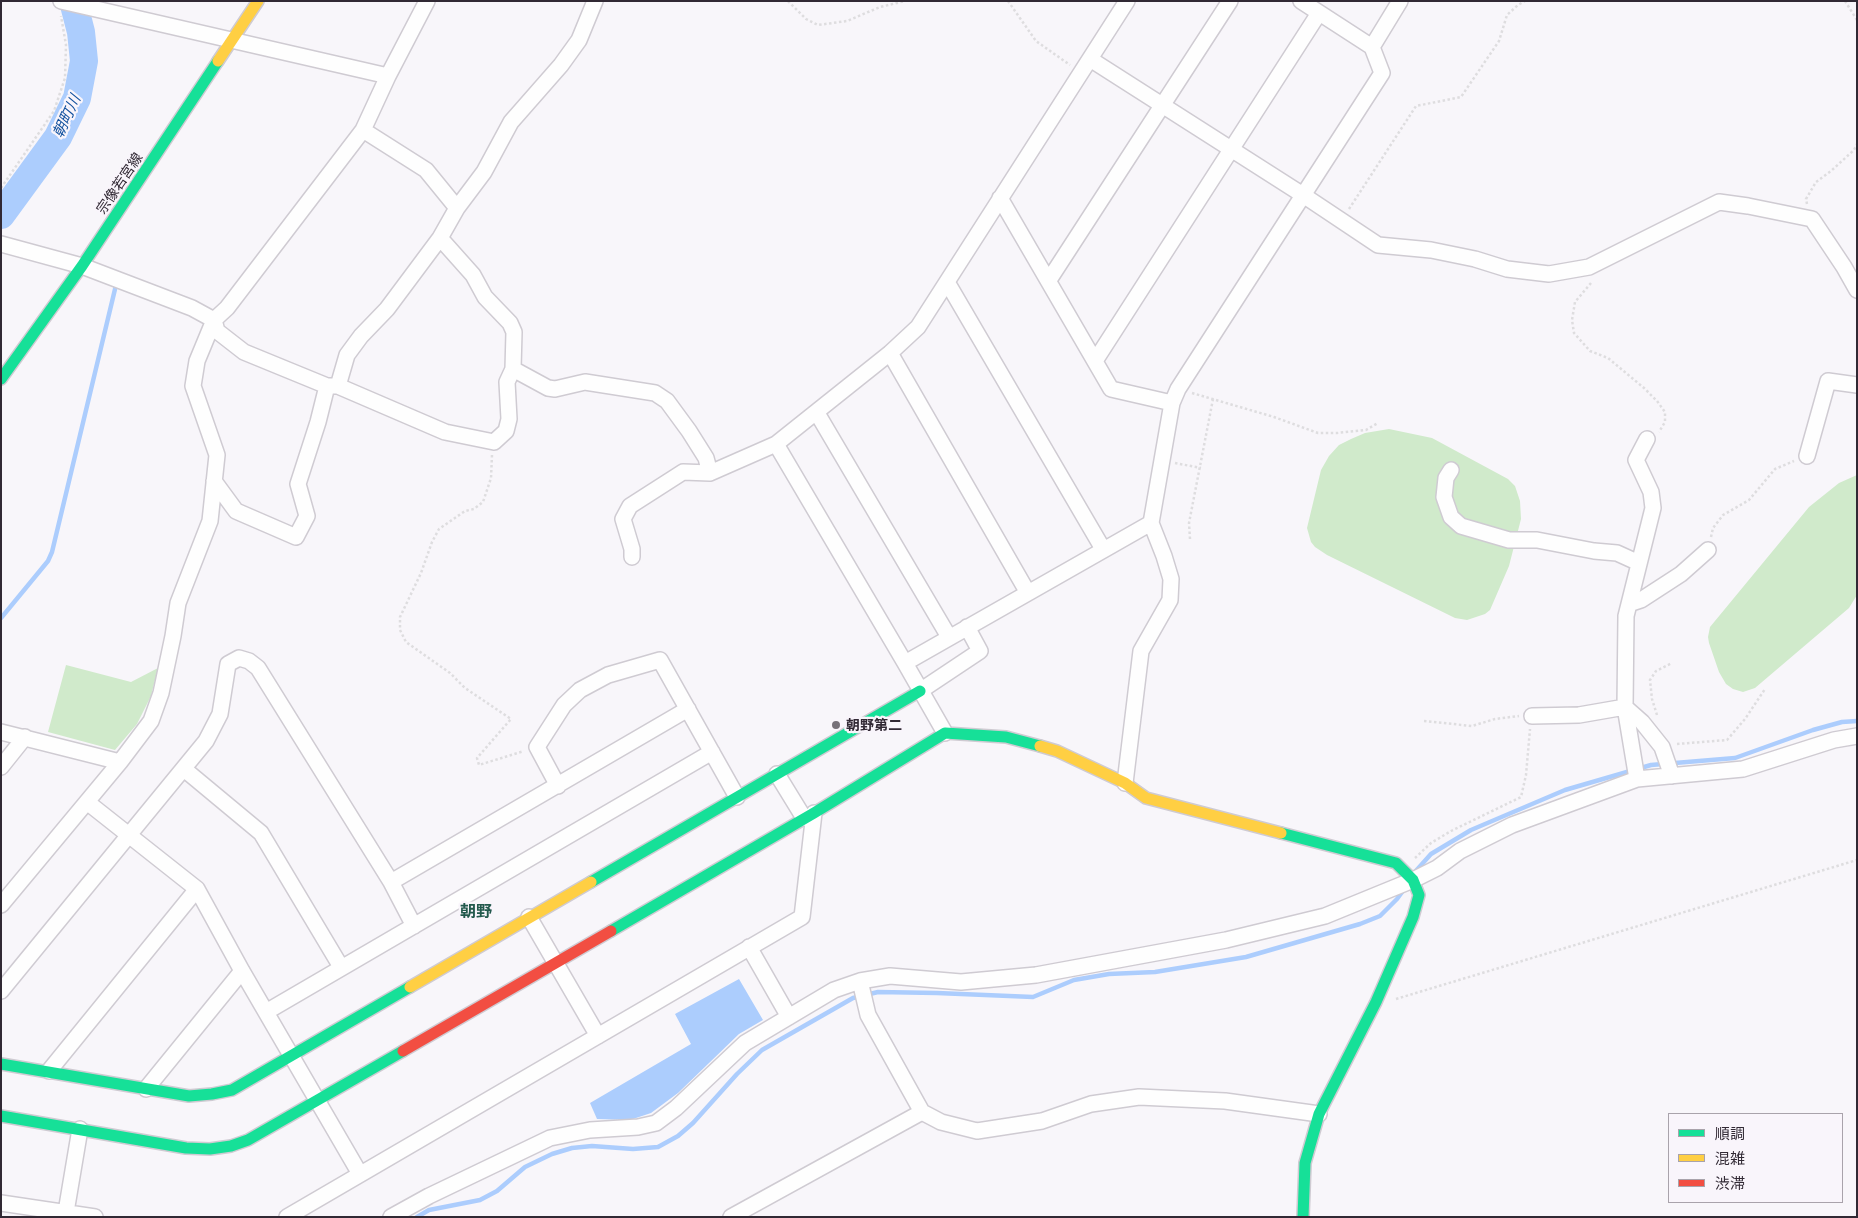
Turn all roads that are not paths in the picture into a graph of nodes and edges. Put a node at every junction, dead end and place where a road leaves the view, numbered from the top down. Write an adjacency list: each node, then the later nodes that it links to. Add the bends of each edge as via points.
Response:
1 (258, 1): 10 (street, 宗像若宮線)
2 (427, 1): 13 (street)
3 (596, 1): 19 (street, via 578,40 511,122 484,172)
4 (1127, 1): 12 (street)
5 (1230, 1): 14 (street)
6 (1301, 1): 9 (street)
7 (1400, 1): 11 (street)
8 (60, 6): 10 (street)
9 (1319, 13): 11 (street); 16 (street)
10 (232, 40): 13 (street); 22 (street, 宗像若宮線)
11 (1372, 47): 17 (street, via 1382,73)
12 (1090, 59): 14 (street); 18 (street)
13 (388, 76): 15 (street)
14 (1162, 105): 16 (street); 23 (street)
15 (363, 130): 19 (street, via 426,170); 26 (street, via 227,308)
16 (1231, 149): 17 (street); 28 (street)
17 (1303, 195): 25 (street, via 1378,245 1431,250 1507,269 1549,274 1589,267 1718,202 1748,206 1812,219); 33 (street)
18 (1000, 198): 23 (street); 24 (street)
19 (457, 208): 20 (street)
20 (440, 238): 29 (street, via 473,275 485,297 510,322 514,332); 32 (street, via 387,309 356,342)
21 (1, 244): 22 (street)
22 (82, 266): 26 (street, via 192,308); 30 (street, 宗像若宮線)
23 (1048, 280): 28 (street)
24 (947, 282): 27 (street, via 918,327); 42 (street)
25 (1857, 290)
26 (214, 320): 32 (street, via 217,331 244,352); 40 (street, via 197,361 193,386 217,455)
27 (890, 353): 34 (street); 46 (street)
28 (1095, 361): 33 (street, via 1111,389)
29 (513, 369): 32 (street, via 507,382 509,419 506,431 494,442 446,432); 39 (street, via 548,388 585,382 655,393 667,401 689,430 706,458)
30 (1, 379)
31 (1857, 385): 37 (street, via 1828,381)
32 (332, 386): 40 (street, via 298,484 307,516 296,537 236,511)
33 (1172, 403): 41 (street)
34 (817, 413): 36 (street); 49 (street)
35 (1647, 439): 45 (street, via 1636,460 1651,492 1653,508)
36 (776, 444): 39 (street); 50 (street)
37 (1807, 456)
38 (1451, 470): 45 (street, via 1446,478 1444,497 1451,517 1461,526 1509,540 1537,540 1617,553)
39 (710, 473): 44 (street, via 683,472 630,506 623,519)
40 (214, 481): 60 (street, via 210,521 178,602 161,693 151,720)
41 (1151, 523): 42 (street); 66 (street, via 1171,580 1170,600 1141,651)
42 (1103, 549): 46 (street)
43 (1708, 550): 47 (street, via 1680,574 1641,600)
44 (632, 557)
45 (1639, 563): 47 (street)
46 (1028, 592): 48 (street)
47 (1629, 604): 52 (street, via 1626,616)
48 (967, 627): 49 (street); 51 (street, via 980,651)
49 (949, 637): 50 (street)
50 (905, 663): 51 (street)
51 (920, 691): 56 (street); 63 (street)
52 (1625, 707): 54 (street, via 1579,714); 64 (street, via 1662,747); 65 (street)
53 (688, 709): 59 (street); 67 (street); 67 (street, via 660,660 608,675 580,690 564,706 537,747)
54 (1532, 716)
55 (1, 732): 58 (street)
56 (944, 733): 66 (street, via 1006,737 1057,751); 70 (street)
57 (1857, 736): 64 (street, via 1834,740 1743,769)
58 (25, 737): 60 (street); 61 (street)
59 (712, 752): 68 (street); 77 (street)
60 (120, 762): 69 (street)
61 (1, 767)
62 (184, 769): 71 (street); 73 (street, via 206,741 220,714 228,664 239,658 249,661 258,668); 80 (street, via 261,833)
63 (777, 774): 68 (street); 70 (street)
64 (1672, 776): 65 (street)
65 (1637, 779): 72 (street, via 1512,825 1460,851)
66 (1126, 783): 72 (street, via 1146,798 1396,863)
67 (558, 786): 73 (street)
68 (737, 797): 76 (street)
69 (87, 802): 71 (street); 75 (street)
70 (808, 816): 78 (street, via 802,917); 79 (street)
71 (128, 835): 74 (street); 83 (street)
72 (1414, 880): 82 (street, via 1325,916 1226,940 1103,963 1036,975 961,982 890,976); 93 (street, via 1419,895 1413,917 1376,1002)
73 (391, 882): 77 (street)
74 (196, 890): 81 (street); 89 (street)
75 (1, 905)
76 (529, 917): 79 (street); 87 (street)
77 (414, 926): 80 (street)
78 (749, 947): 85 (street); 86 (street)
79 (555, 964): 86 (street); 91 (street)
80 (341, 967): 84 (street)
81 (242, 971): 84 (street); 90 (street)
82 (860, 981): 85 (street, via 834,990); 92 (street, via 868,1015)
83 (1, 991)
84 (266, 1012): 87 (street)
85 (789, 1017): 101 (street, via 745,1043 656,1123 550,1138)
86 (598, 1036): 96 (street)
87 (292, 1056): 90 (street, via 232,1090 190,1096); 91 (street)
88 (1, 1064): 89 (street)
89 (49, 1071): 90 (street)
90 (146, 1089)
91 (318, 1101): 95 (street, via 248,1140 210,1149 186,1148); 96 (street)
92 (922, 1112): 93 (street, via 941,1122 977,1131 1042,1120 1091,1104 1139,1097 1225,1101); 102 (street)
93 (1319, 1114): 103 (street, via 1305,1163)
94 (1, 1116): 95 (street)
95 (80, 1129): 98 (street)
96 (360, 1174): 100 (street)
97 (1, 1203): 98 (street)
98 (66, 1212): 99 (street)
99 (95, 1217)
100 (287, 1217)
101 (391, 1217)
102 (731, 1217)
103 (1302, 1217)

